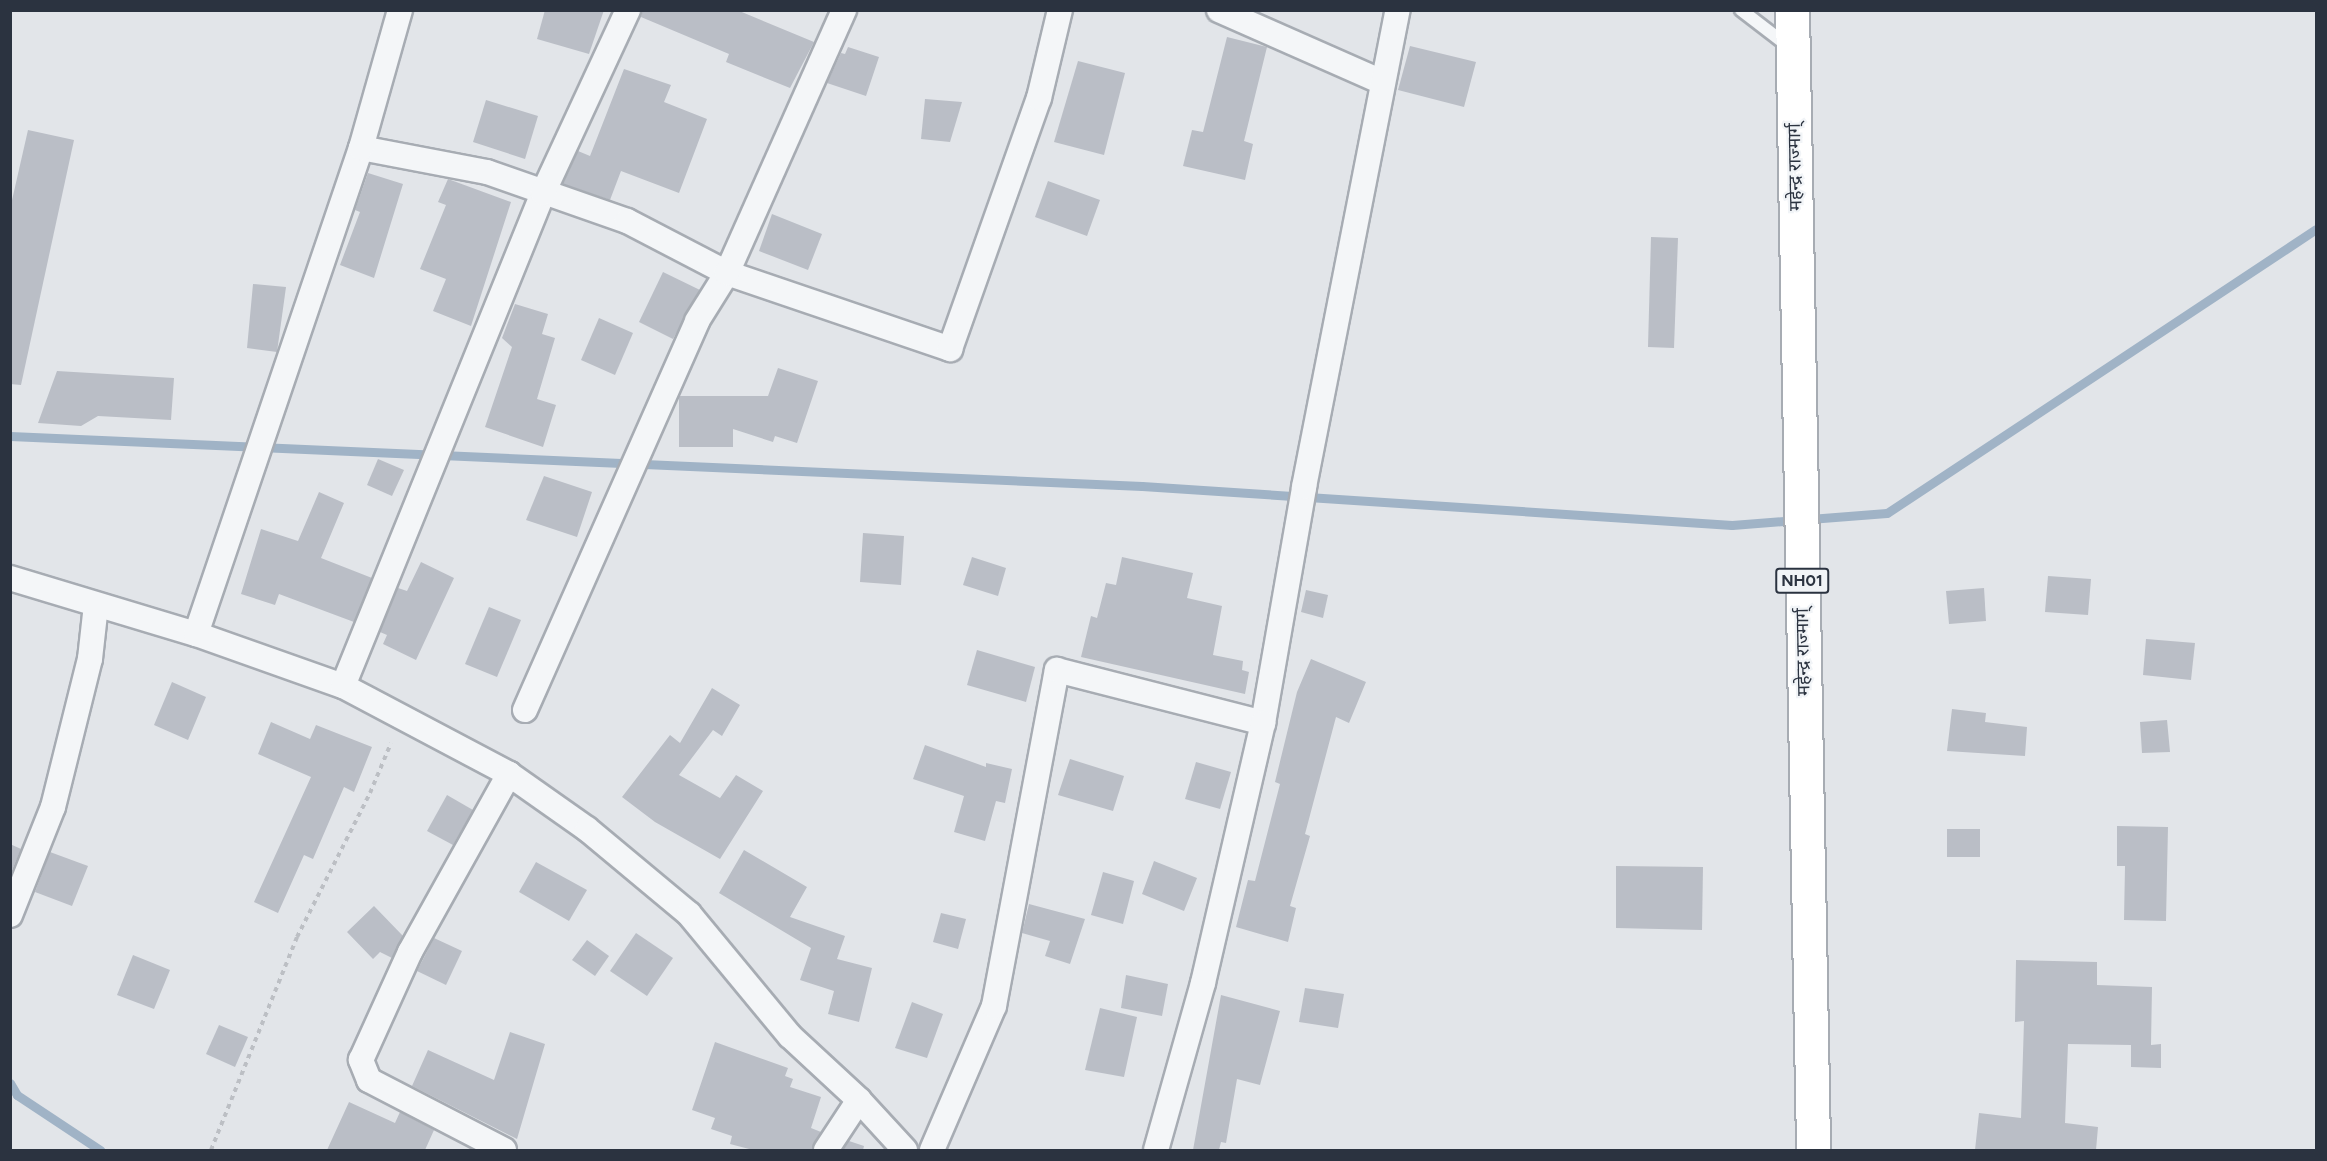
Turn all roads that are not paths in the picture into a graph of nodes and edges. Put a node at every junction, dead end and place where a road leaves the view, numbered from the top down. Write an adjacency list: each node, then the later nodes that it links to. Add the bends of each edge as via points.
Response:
1 (400, 10): 11 (street)
2 (628, 10): 12 (street)
3 (844, 10): 13 (street)
4 (1060, 10): 13 (street, via 1039,98 951,349)
5 (1219, 10): 10 (street)
6 (1398, 10): 10 (street)
7 (1741, 10): 9 (lane)
8 (1792, 10): 9 (highway, महेन्द्र राज्मार्ग् / NH01)
9 (1793, 50): 28 (highway, महेन्द्र राज्मार्ग् / NH01)
10 (1382, 82): 19 (street)
11 (361, 148): 12 (street, via 487,172); 16 (street)
12 (543, 193): 13 (street, via 627,221); 17 (street)
13 (727, 273): 18 (street, via 697,321)
14 (10, 578): 15 (street)
15 (96, 605): 16 (street); 21 (street, via 90,659 53,807)
16 (196, 634): 17 (street)
17 (343, 686): 20 (street)
18 (525, 711)
19 (1263, 723): 26 (street, via 1057,670 994,1006); 27 (street, via 1203,983)
20 (510, 774): 22 (street, via 587,830 689,914 790,1036); 23 (street, via 410,952 361,1060 369,1080)
21 (10, 915)
22 (859, 1100): 24 (street); 25 (street)
23 (504, 1150)
24 (826, 1150)
25 (905, 1150)
26 (932, 1150)
27 (1156, 1150)
28 (1813, 1150)

